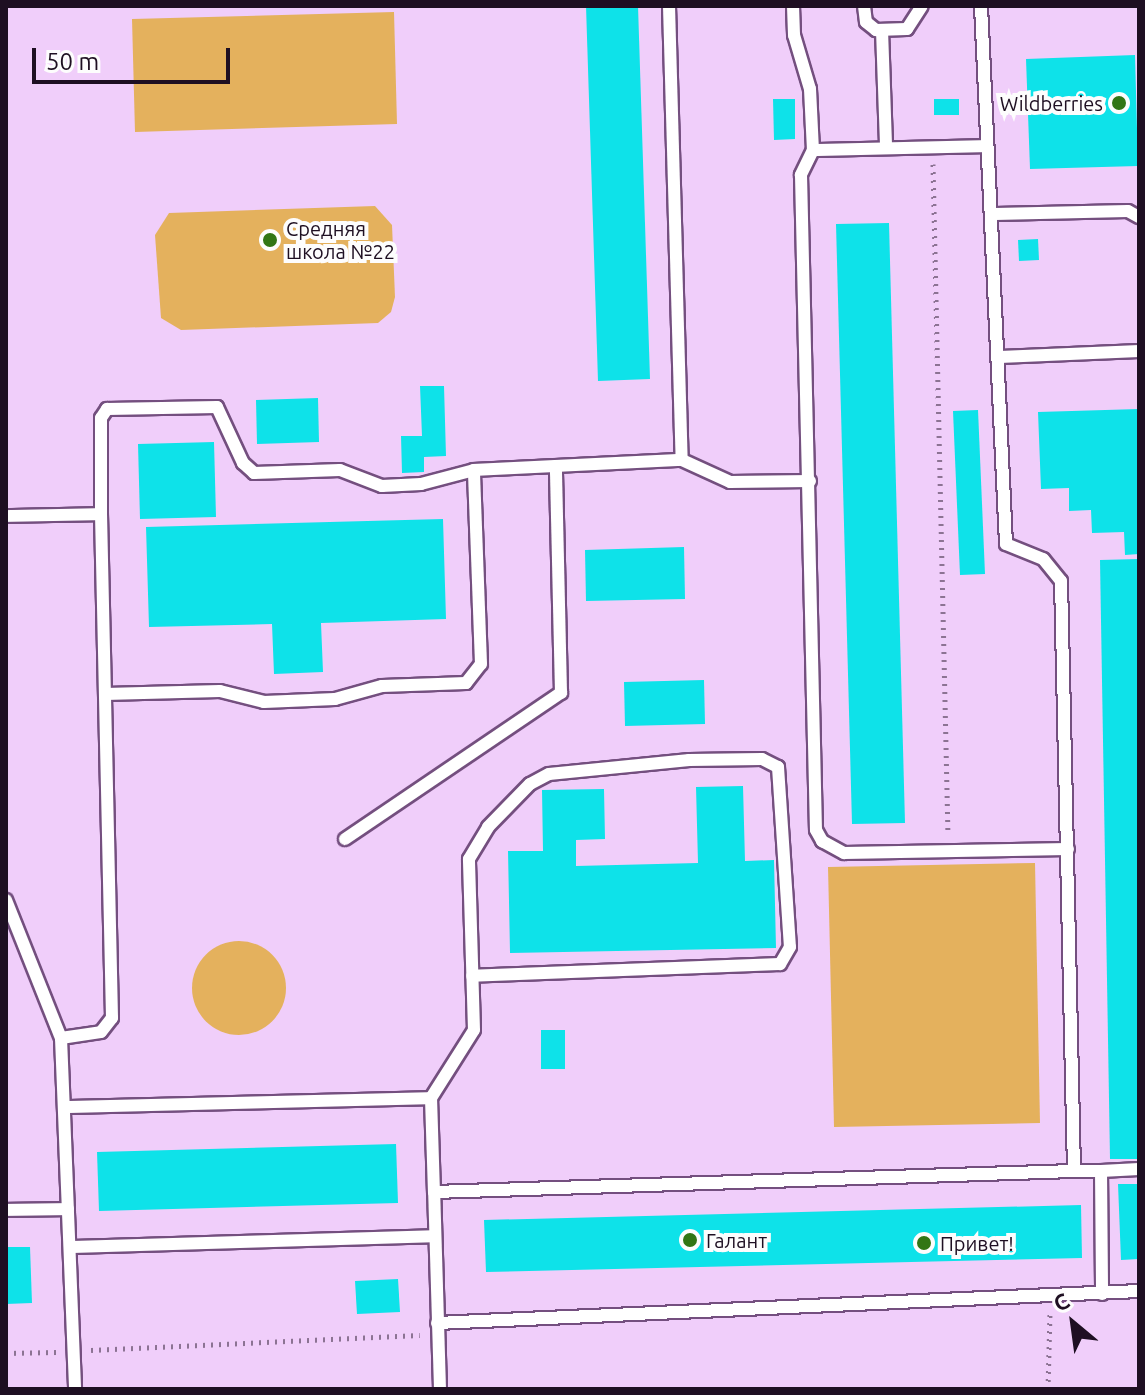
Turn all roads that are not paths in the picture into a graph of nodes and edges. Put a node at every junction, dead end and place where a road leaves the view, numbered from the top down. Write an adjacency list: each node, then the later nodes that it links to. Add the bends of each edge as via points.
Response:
1 (669, 6): 14 (lane)
2 (793, 6): 9 (lane, via 794,35 810,89)
3 (864, 6): 6 (lane, via 866,22)
4 (922, 6): 6 (lane, via 916,24)
5 (981, 6): 7 (lane)
6 (882, 30): 8 (lane)
7 (984, 146): 8 (lane); 10 (lane)
8 (886, 147): 9 (lane)
9 (813, 150): 17 (lane, via 801,175)
10 (995, 214): 11 (lane, via 1128,211); 13 (lane)
11 (1139, 217)
12 (1139, 351): 13 (lane)
13 (1000, 357): 22 (lane, via 1006,544 1043,559 1061,581)
14 (682, 460): 15 (lane); 17 (lane, via 730,482)
15 (556, 466): 16 (lane); 21 (lane, via 561,693)
16 (474, 470): 18 (lane, via 421,484 382,486 340,470 254,473 243,463 217,407 118,405 101,418); 20 (lane, via 481,664 466,683 382,686 335,699 264,702 220,691)
17 (810, 481): 22 (lane, via 816,830 822,841 844,853)
18 (101, 514): 19 (lane); 20 (lane)
19 (6, 516)
20 (105, 694): 25 (lane, via 112,1018 101,1032)
21 (345, 839)
22 (1068, 849): 29 (lane)
23 (6, 900): 25 (lane)
24 (472, 976): 24 (lane, via 469,859 488,827 530,784 549,774 689,760 762,759 778,767 790,947 780,964); 26 (lane, via 474,1030)
25 (61, 1038): 27 (lane)
26 (431, 1098): 27 (lane); 31 (lane)
27 (65, 1107): 32 (lane)
28 (1139, 1169): 30 (lane)
29 (1074, 1171): 30 (lane); 31 (lane)
30 (1101, 1171): 37 (lane)
31 (434, 1192): 34 (lane)
32 (68, 1209): 33 (lane); 35 (lane)
33 (6, 1210)
34 (435, 1236): 35 (lane); 38 (lane)
35 (70, 1247): 39 (lane)
36 (1139, 1291): 37 (lane)
37 (1102, 1294): 38 (lane)
38 (437, 1323): 40 (lane)
39 (75, 1389)
40 (440, 1389)

